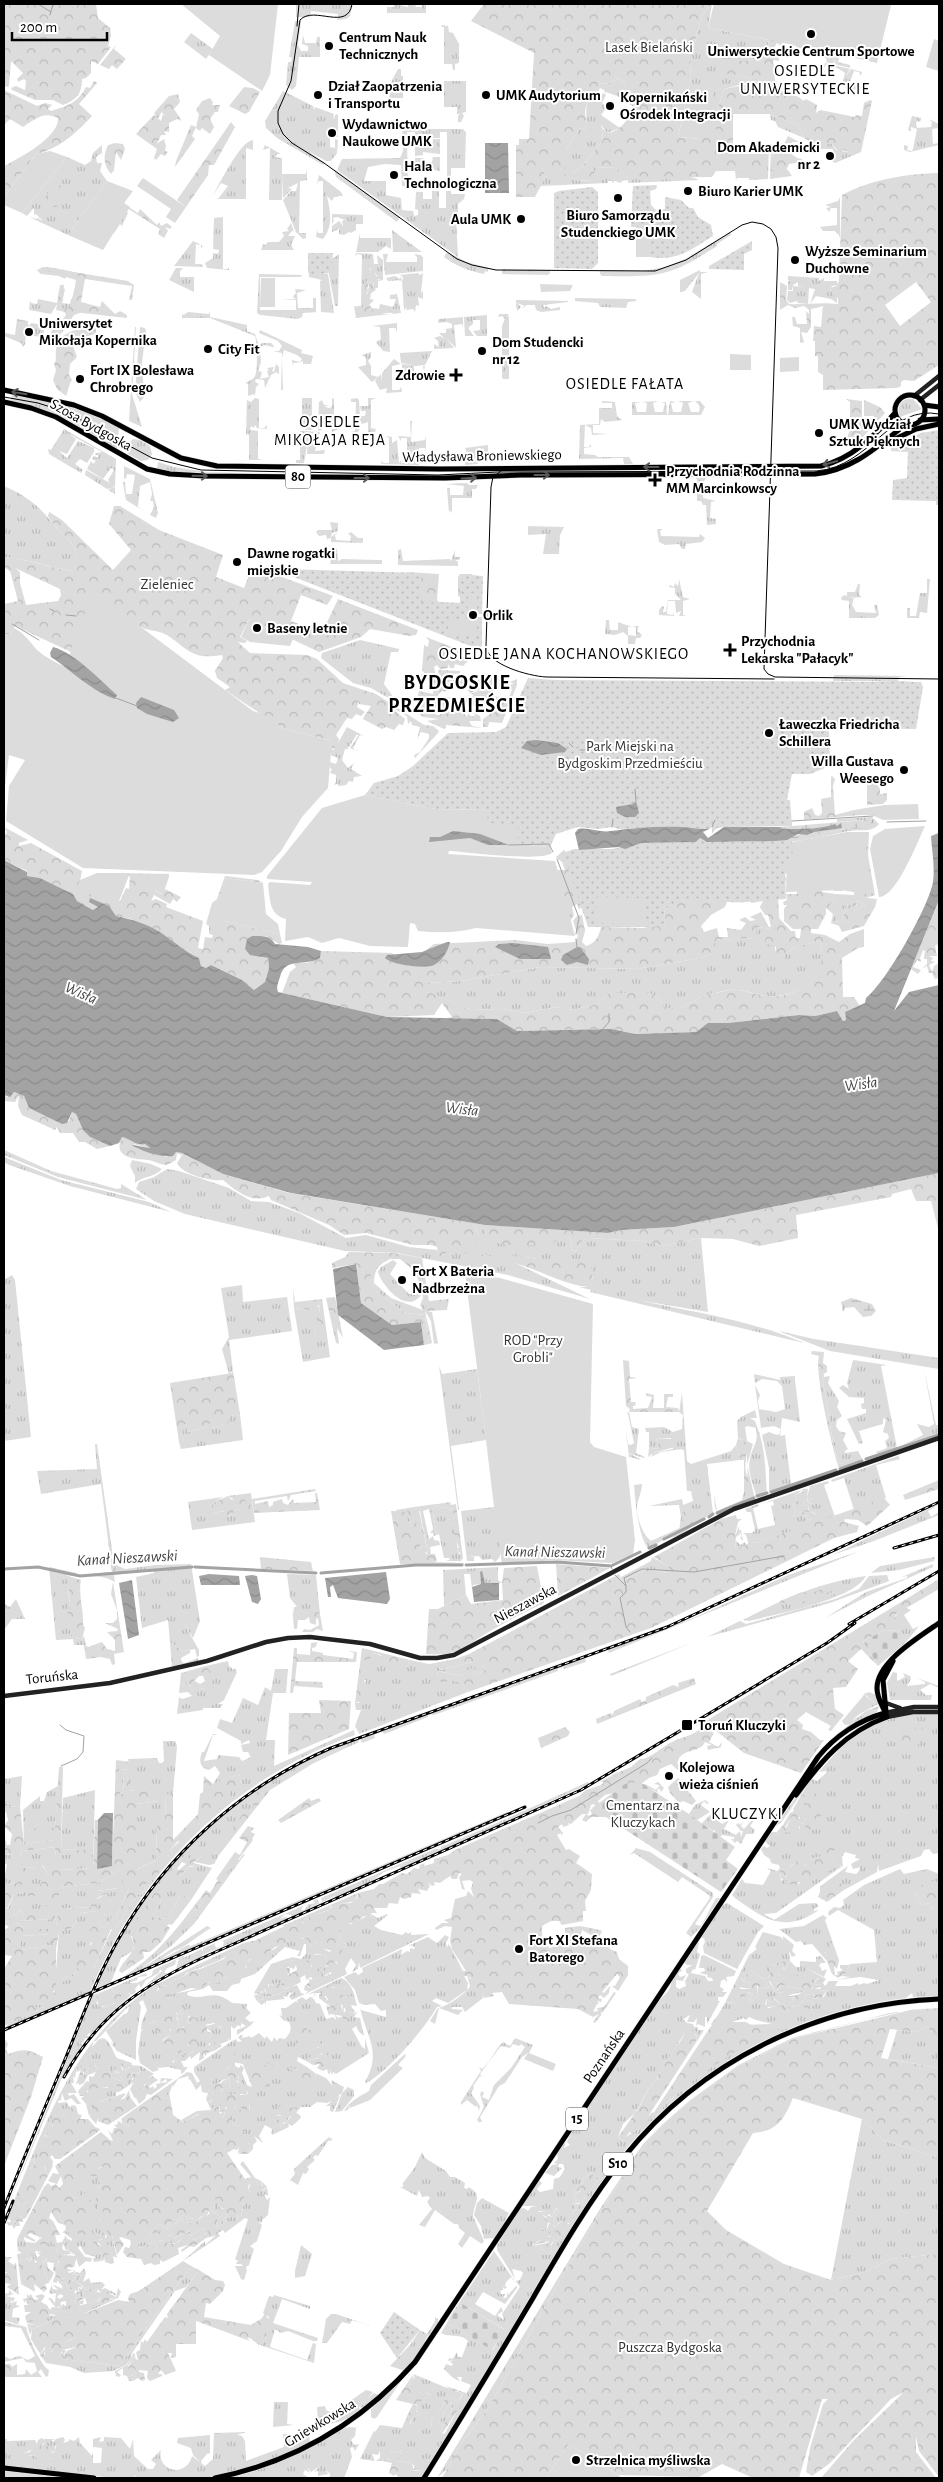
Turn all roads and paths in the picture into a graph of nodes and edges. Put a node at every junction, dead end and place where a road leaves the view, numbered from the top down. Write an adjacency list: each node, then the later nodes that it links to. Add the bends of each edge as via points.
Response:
1 (939, 376): 4 (main road)
2 (939, 385): 5 (main road)
3 (4, 390): 14 (main road, Szosa Bydgoska / 80, one-way to 3, via 74,405)
4 (914, 396): 5 (main road); 9 (main road, 80, via 899,400)
5 (920, 400): 7 (main road)
6 (4, 402): 16 (main road, Szosa Bydgoska / 80, via 56,418)
7 (924, 406): 8 (main road); 10 (main road)
8 (939, 407)
9 (895, 413): 12 (main road, via 898,420); 14 (main road, Władysława Broniewskiego / 80, one-way to 14, via 855,451 821,466 446,470 225,467 181,458)
10 (920, 420): 11 (main road, 80); 12 (main road, 80)
11 (939, 420)
12 (906, 424): 15 (main road, 80)
13 (939, 424): 15 (main road, via 916,429)
14 (140, 436)
15 (882, 445): 16 (main road, Władysława Broniewskiego / 80, one-way to 15, via 163,473 204,476 451,478 770,474 830,472 855,463)
16 (137, 464)
17 (939, 1438): 19 (main road, Nieszawska, via 734,1509 454,1655 420,1658 379,1645 326,1638 281,1638 207,1661)
18 (939, 1623): 21 (main road, via 884,1666 877,1688)
19 (102, 1684): 20 (main road, Toruńska)
20 (4, 1696)
21 (883, 1704): 23 (main road); 25 (main road); 26 (main road)
22 (939, 1707): 23 (main road)
23 (907, 1708): 25 (main road)
24 (939, 1712): 25 (main road)
25 (886, 1715): 26 (main road, Poznańska / 15); 27 (main road, Poznańska / 15, via 837,1745)
26 (874, 1717): 27 (main road, Poznańska / 15, via 852,1727 826,1748)
27 (777, 1819): 29 (main road, Poznańska / 15)
28 (939, 1999): 33 (main road, S10, via 863,2009 782,2035 726,2065 667,2111 625,2155 592,2201)
29 (419, 2357): 32 (main road, Gniewkowska / 15, via 374,2403 323,2439 278,2461)
30 (4, 2468): 31 (main road)
31 (94, 2478)
32 (216, 2478)
33 (424, 2478)

